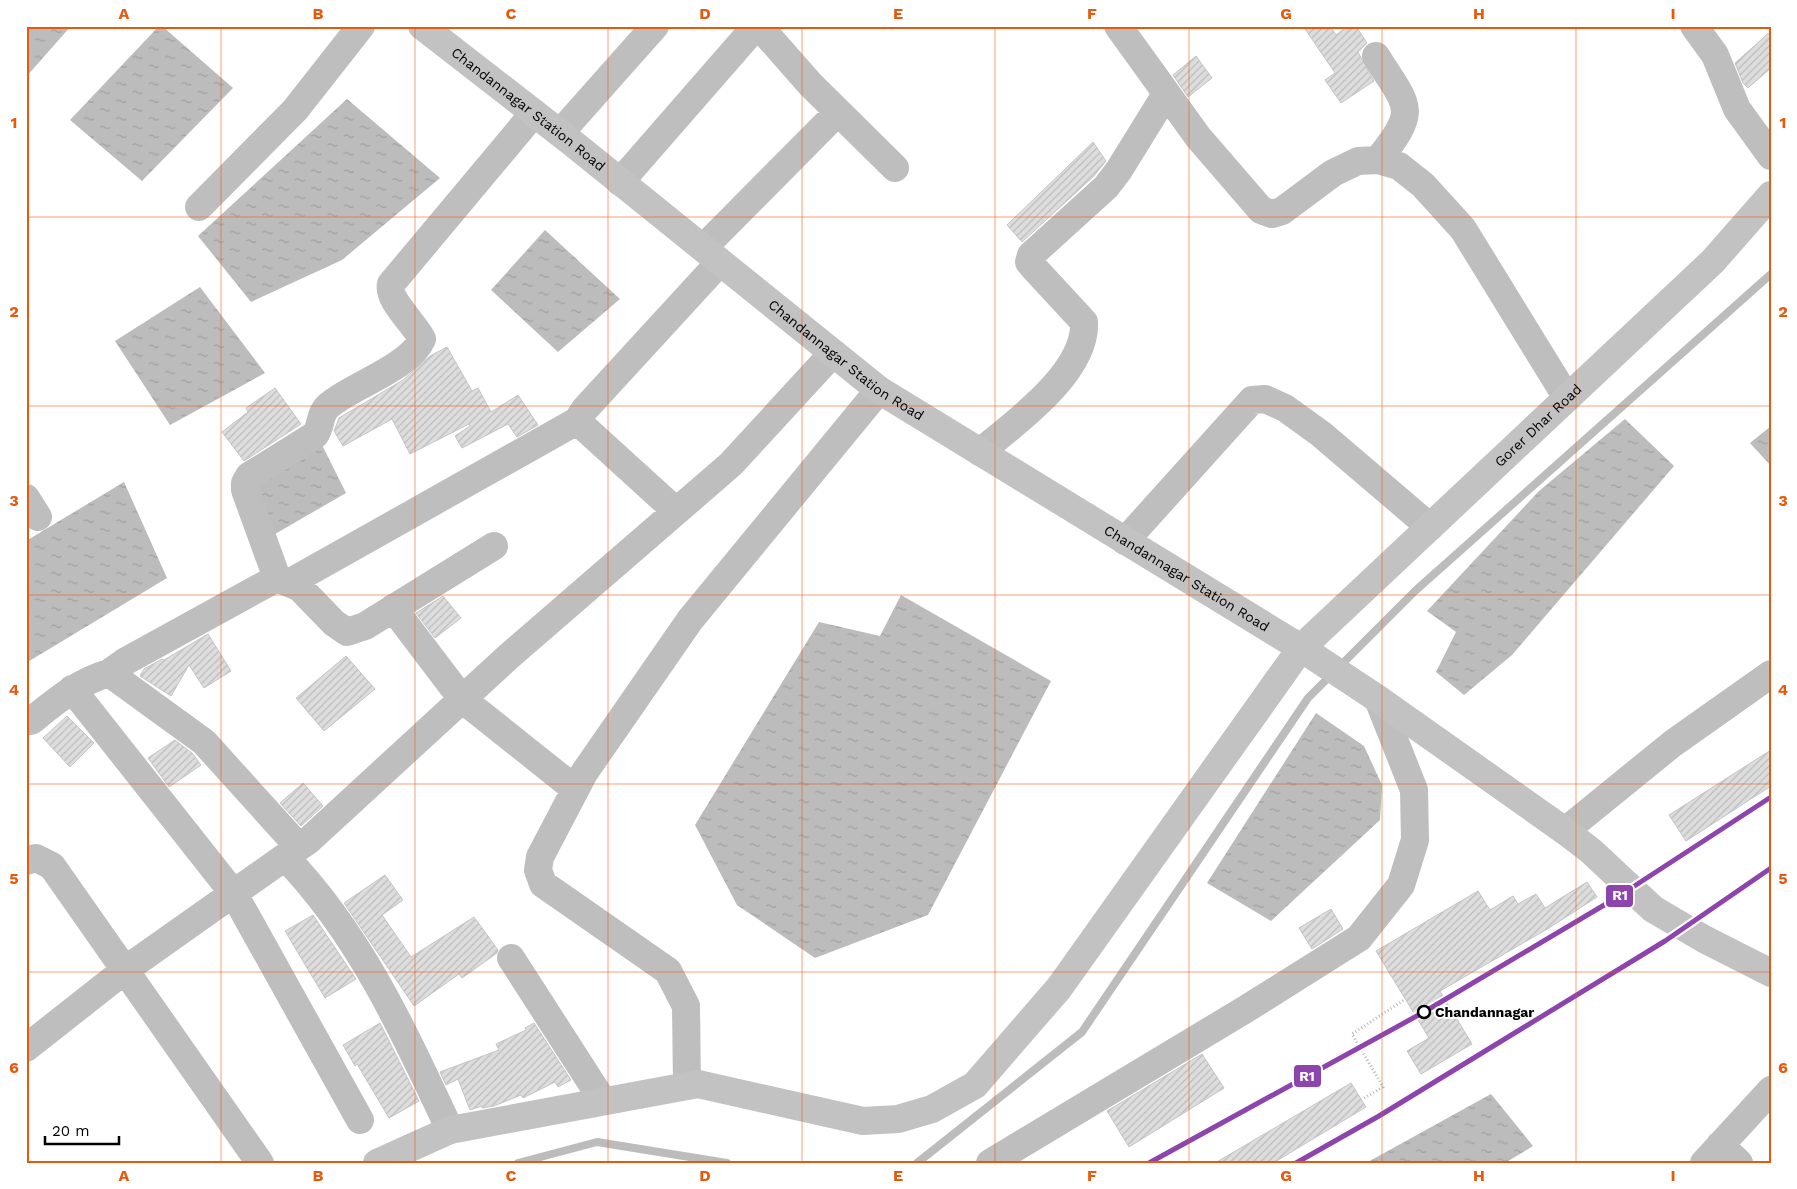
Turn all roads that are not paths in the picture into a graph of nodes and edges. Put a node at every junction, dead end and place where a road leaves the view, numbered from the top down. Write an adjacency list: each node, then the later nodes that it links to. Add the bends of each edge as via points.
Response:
1 (361, 26): 17 (street, via 295,110)
2 (422, 26): 10 (street, Chandannagar Station Road)
3 (655, 26): 11 (street)
4 (758, 26): 9 (street); 15 (street)
5 (1118, 26): 8 (street)
6 (1694, 26): 12 (street, via 1715,55 1737,108)
7 (1376, 56): 13 (street, via 1406,103 1401,130)
8 (1166, 94): 13 (street, via 1253,203 1272,214 1282,211 1333,173 1358,161); 23 (street, via 1106,186 1031,255 1029,262 1084,322 1085,334 1066,371 1050,389)
9 (838, 112): 14 (street); 18 (street)
10 (534, 114): 11 (street, Chandannagar Station Road); 28 (street, via 391,284 393,299 422,339 419,346 394,366 332,402 320,415 315,436 249,476 245,483 245,490)
11 (560, 133): 15 (street, Chandannagar Station Road)
12 (1771, 156)
13 (1378, 160): 21 (street, via 1399,166 1424,185 1463,229)
14 (895, 168)
15 (620, 182): 18 (street, Chandannagar Station Road)
16 (1771, 196): 21 (street, Gorer Dhar Road, via 1713,261)
17 (199, 207)
18 (712, 255): 19 (street, Chandannagar Station Road); 22 (street)
19 (833, 352): 20 (street, Chandannagar Station Road); 24 (street, via 731,464)
20 (879, 390): 23 (street, Chandannagar Station Road); 37 (street, via 690,620)
21 (1567, 398): 25 (street, Gorer Dhar Road)
22 (577, 421): 24 (street); 28 (street)
23 (980, 452): 26 (street, Chandannagar Station Road)
24 (676, 511): 34 (street)
25 (1430, 527): 26 (street, via 1321,434 1285,408 1266,400 1252,400); 30 (street, Gorer Dhar Road)
26 (1125, 541): 30 (street, Chandannagar Station Road)
27 (494, 546): 29 (street)
28 (283, 581): 29 (street, via 300,588 347,632 364,626); 31 (street, via 126,661)
29 (393, 608): 34 (street)
30 (1310, 654): 35 (street, Chandannagar Station Road); 46 (street, Gorer Dhar Road, via 1059,988 975,1085 932,1109 898,1118 863,1121 698,1084)
31 (109, 674): 33 (street); 39 (street, via 122,680 204,742)
32 (1771, 674): 38 (street, via 1672,744)
33 (72, 689): 36 (street, via 31,721); 41 (street)
34 (462, 699): 37 (street); 39 (street)
35 (1378, 699): 38 (street, Chandannagar Station Road); 54 (street, via 1414,790 1415,840 1401,885 1359,938)
36 (26, 721)
37 (575, 790): 46 (street, via 540,857 538,870 543,884 668,971 686,1006)
38 (1565, 831): 44 (street, Chandannagar Station Road, via 1653,909 1704,940)
39 (292, 852): 41 (street); 50 (street, via 386,996)
40 (26, 861): 43 (street, via 36,858 52,866)
41 (234, 894): 43 (street); 49 (street)
42 (511, 958): 48 (street)
43 (125, 970): 45 (street); 52 (street)
44 (1771, 973)
45 (26, 1048)
46 (687, 1086): 48 (street, Gorer Dhar Road)
47 (1771, 1090): 51 (street)
48 (602, 1100): 50 (street, Gorer Dhar Road)
49 (360, 1120)
50 (450, 1130): 53 (street, Gorer Dhar Road)
51 (1721, 1157)
52 (260, 1163)
53 (378, 1163)
54 (990, 1163)

